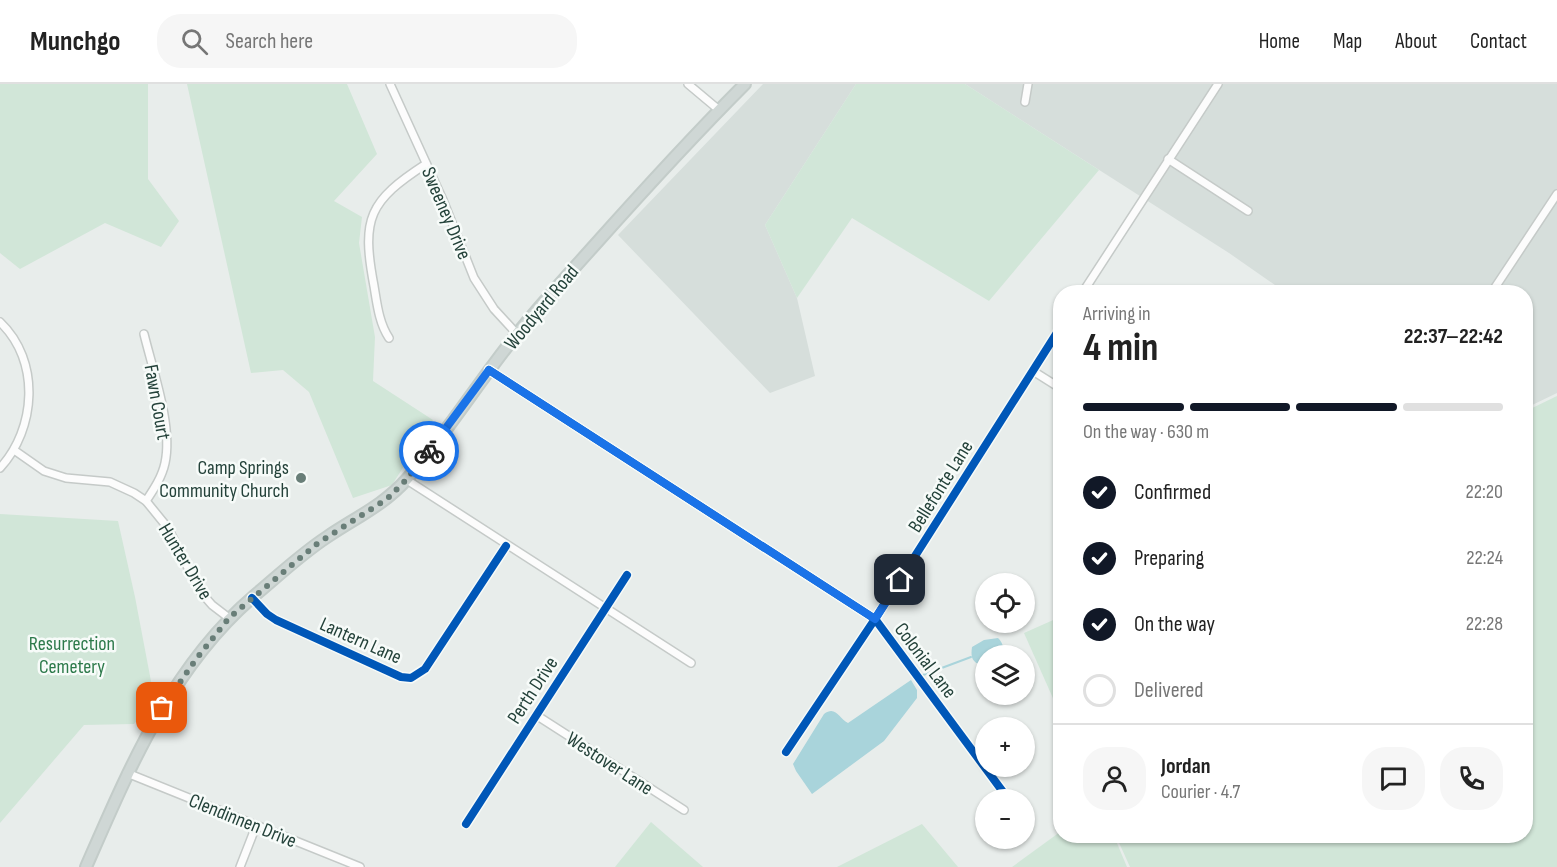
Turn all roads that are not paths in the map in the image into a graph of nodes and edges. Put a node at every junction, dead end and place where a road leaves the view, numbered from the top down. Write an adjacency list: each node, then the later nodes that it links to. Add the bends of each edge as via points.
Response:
1 (390, 84): 9 (street, Sweeney Drive)
2 (688, 84): 7 (street)
3 (745, 84): 7 (main road, Woodyard Road)
4 (1028, 84): 6 (street)
5 (1218, 84): 8 (street)
6 (1025, 102)
7 (719, 110): 16 (main road, Woodyard Road, via 640,193)
8 (1168, 159): 11 (street); 12 (street)
9 (426, 164): 16 (street, Sweeney Drive, via 474,278 494,309); 17 (street, via 394,186 372,216 369,263 382,328)
10 (1557, 195): 13 (street)
11 (1248, 211)
12 (1087, 285)
13 (1497, 285)
14 (0, 322): 22 (street, via 17,344 28,383 27,416)
15 (144, 334): 25 (street, Fawn Court, via 167,432 165,462)
16 (517, 334): 19 (main road, Woodyard Road)
17 (389, 338)
18 (1053, 339): 20 (street, Bellefonte Lane)
19 (489, 370): 24 (main road, Woodyard Road); 31 (street, Colonial Lane)
20 (1033, 371): 21 (street); 31 (street, Bellefonte Lane)
21 (1053, 384)
22 (14, 450): 23 (street); 25 (street, Hunter Drive, via 44,471 66,478 110,482)
23 (0, 468)
24 (406, 480): 26 (street); 28 (main road, Woodyard Road, via 381,504 318,543)
25 (146, 501): 30 (street, Hunter Drive, via 168,528 199,590)
26 (506, 546): 28 (street, Lantern Lane, via 425,669 411,678 401,677 276,620); 29 (street)
27 (627, 575): 29 (street, Perth Drive)
28 (252, 598): 30 (main road, Woodyard Road)
29 (605, 609): 32 (street); 33 (street, Perth Drive)
30 (229, 618): 35 (main road, Woodyard Road, via 162,708)
31 (875, 619): 34 (street, Bellefonte Lane); 36 (street, Colonial Lane)
32 (691, 663)
33 (536, 715): 37 (street, Westover Lane); 38 (street, Perth Drive)
34 (786, 752)
35 (127, 773): 39 (street, Clendinnen Drive); 40 (main road, Woodyard Road)
36 (1001, 789)
37 (684, 810)
38 (466, 824)
39 (256, 826): 41 (street); 42 (street, Clendinnen Drive)
40 (86, 867)
41 (240, 867)
42 (360, 867)

